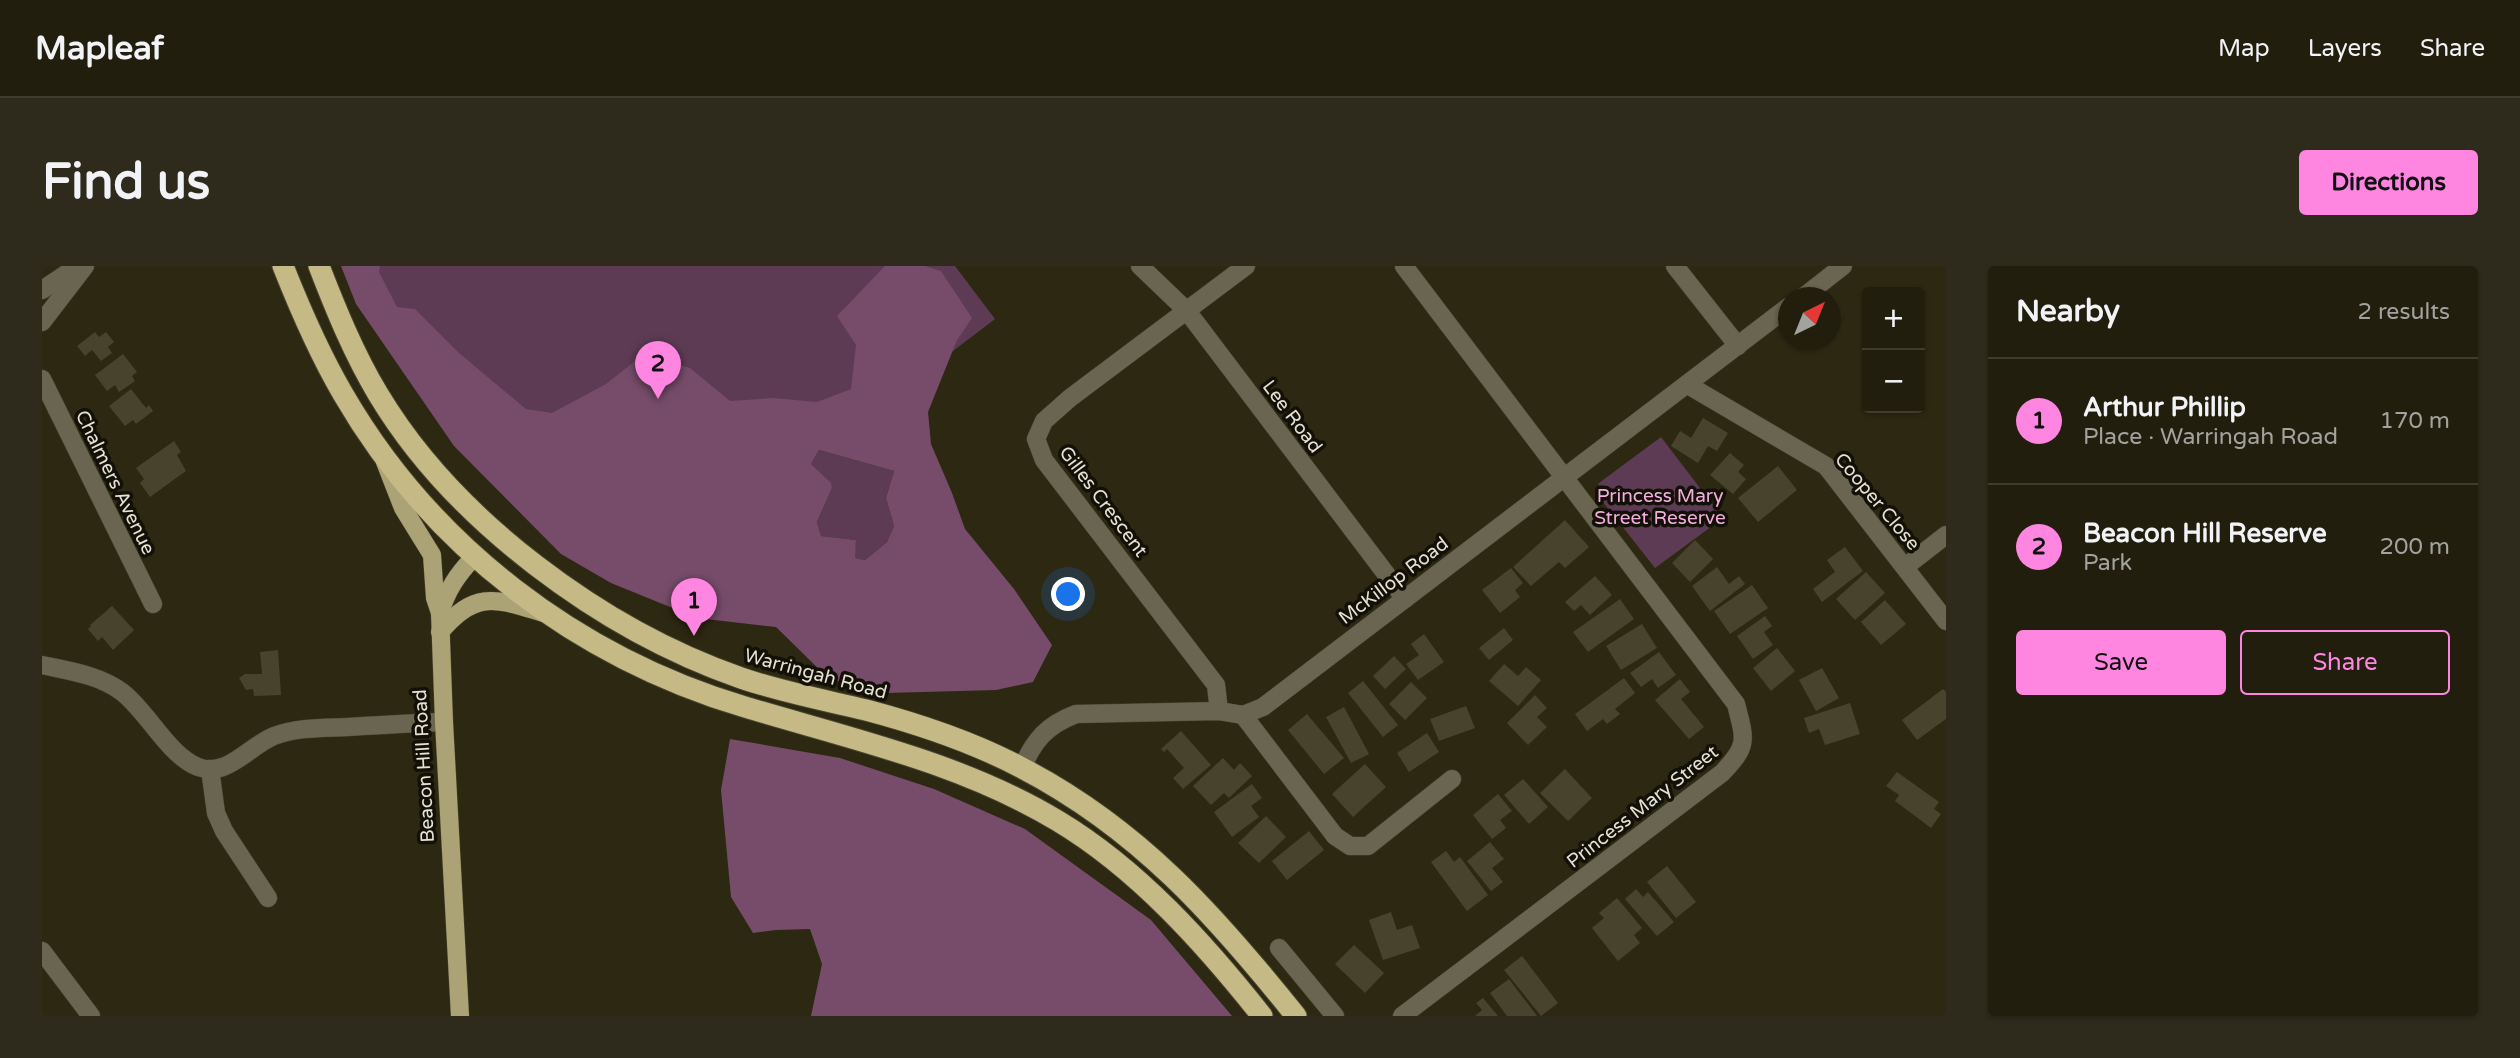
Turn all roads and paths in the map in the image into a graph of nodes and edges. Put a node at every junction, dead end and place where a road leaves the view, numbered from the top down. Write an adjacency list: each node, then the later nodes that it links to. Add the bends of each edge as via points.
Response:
1 (78, 266): 11 (street)
2 (85, 266): 14 (street)
3 (282, 266): 18 (highway, via 344,396)
4 (319, 266): 20 (highway, Warringah Road, via 377,394 418,452)
5 (1140, 266): 12 (street, Lee Road)
6 (1246, 266): 12 (street, Gilles Crescent)
7 (1404, 266): 19 (street)
8 (1675, 266): 15 (street)
9 (1843, 266): 10 (street)
10 (1816, 287)
11 (42, 290)
12 (1186, 311): 24 (street, Lee Road); 31 (street, Gilles Crescent, via 1070,398 1044,421 1036,439 1044,460 1216,685)
13 (1778, 315): 15 (street, McKillop Road)
14 (42, 322)
15 (1738, 346): 17 (street, McKillop Road)
16 (42, 379): 25 (street, Chalmers Avenue)
17 (1688, 385): 19 (street, McKillop Road); 23 (street, Cooper Close, via 1826,466)
18 (382, 453): 22 (highway, via 426,509); 26 (main road, via 403,508 432,555)
19 (1565, 478): 24 (street, McKillop Road); 46 (street, Princess Mary Street, via 1737,704 1743,745 1722,773)
20 (497, 534): 22 (highway, Beacon Hill Road); 34 (highway, Warringah Road, via 615,618 690,658 795,694 924,727)
21 (1946, 535): 23 (street)
22 (474, 557): 26 (main road, Beacon Hill Road, via 452,584); 27 (highway)
23 (1905, 567): 28 (street, Cooper Close)
24 (1405, 599): 32 (street, McKillop Road, via 1263,707)
25 (153, 604)
26 (440, 613): 29 (main road, Beacon Hill Road)
27 (547, 614): 29 (main road, via 483,600 464,608); 37 (highway, via 608,651 686,687 873,742)
28 (1946, 621)
29 (440, 632): 33 (main road, Beacon Hill Road)
30 (42, 665): 35 (street, via 108,683 136,705 184,759)
31 (1219, 711): 32 (street); 34 (street, via 1076,714 1041,733)
32 (1243, 715): 36 (street, via 1335,836 1350,846 1368,846)
33 (444, 722): 35 (street, via 288,732 223,767); 42 (main road, Beacon Hill Road)
34 (1022, 768): 37 (highway); 44 (highway, Warringah Road, via 1098,814 1174,877 1228,932)
35 (210, 769): 38 (street, via 216,813 224,831)
36 (1452, 779)
37 (1010, 795): 43 (highway, via 1079,835 1159,901)
38 (268, 898)
39 (1279, 948): 45 (street)
40 (42, 951): 41 (street)
41 (91, 1016)
42 (460, 1016)
43 (1262, 1016)
44 (1296, 1016)
45 (1335, 1016)
46 (1402, 1016)

